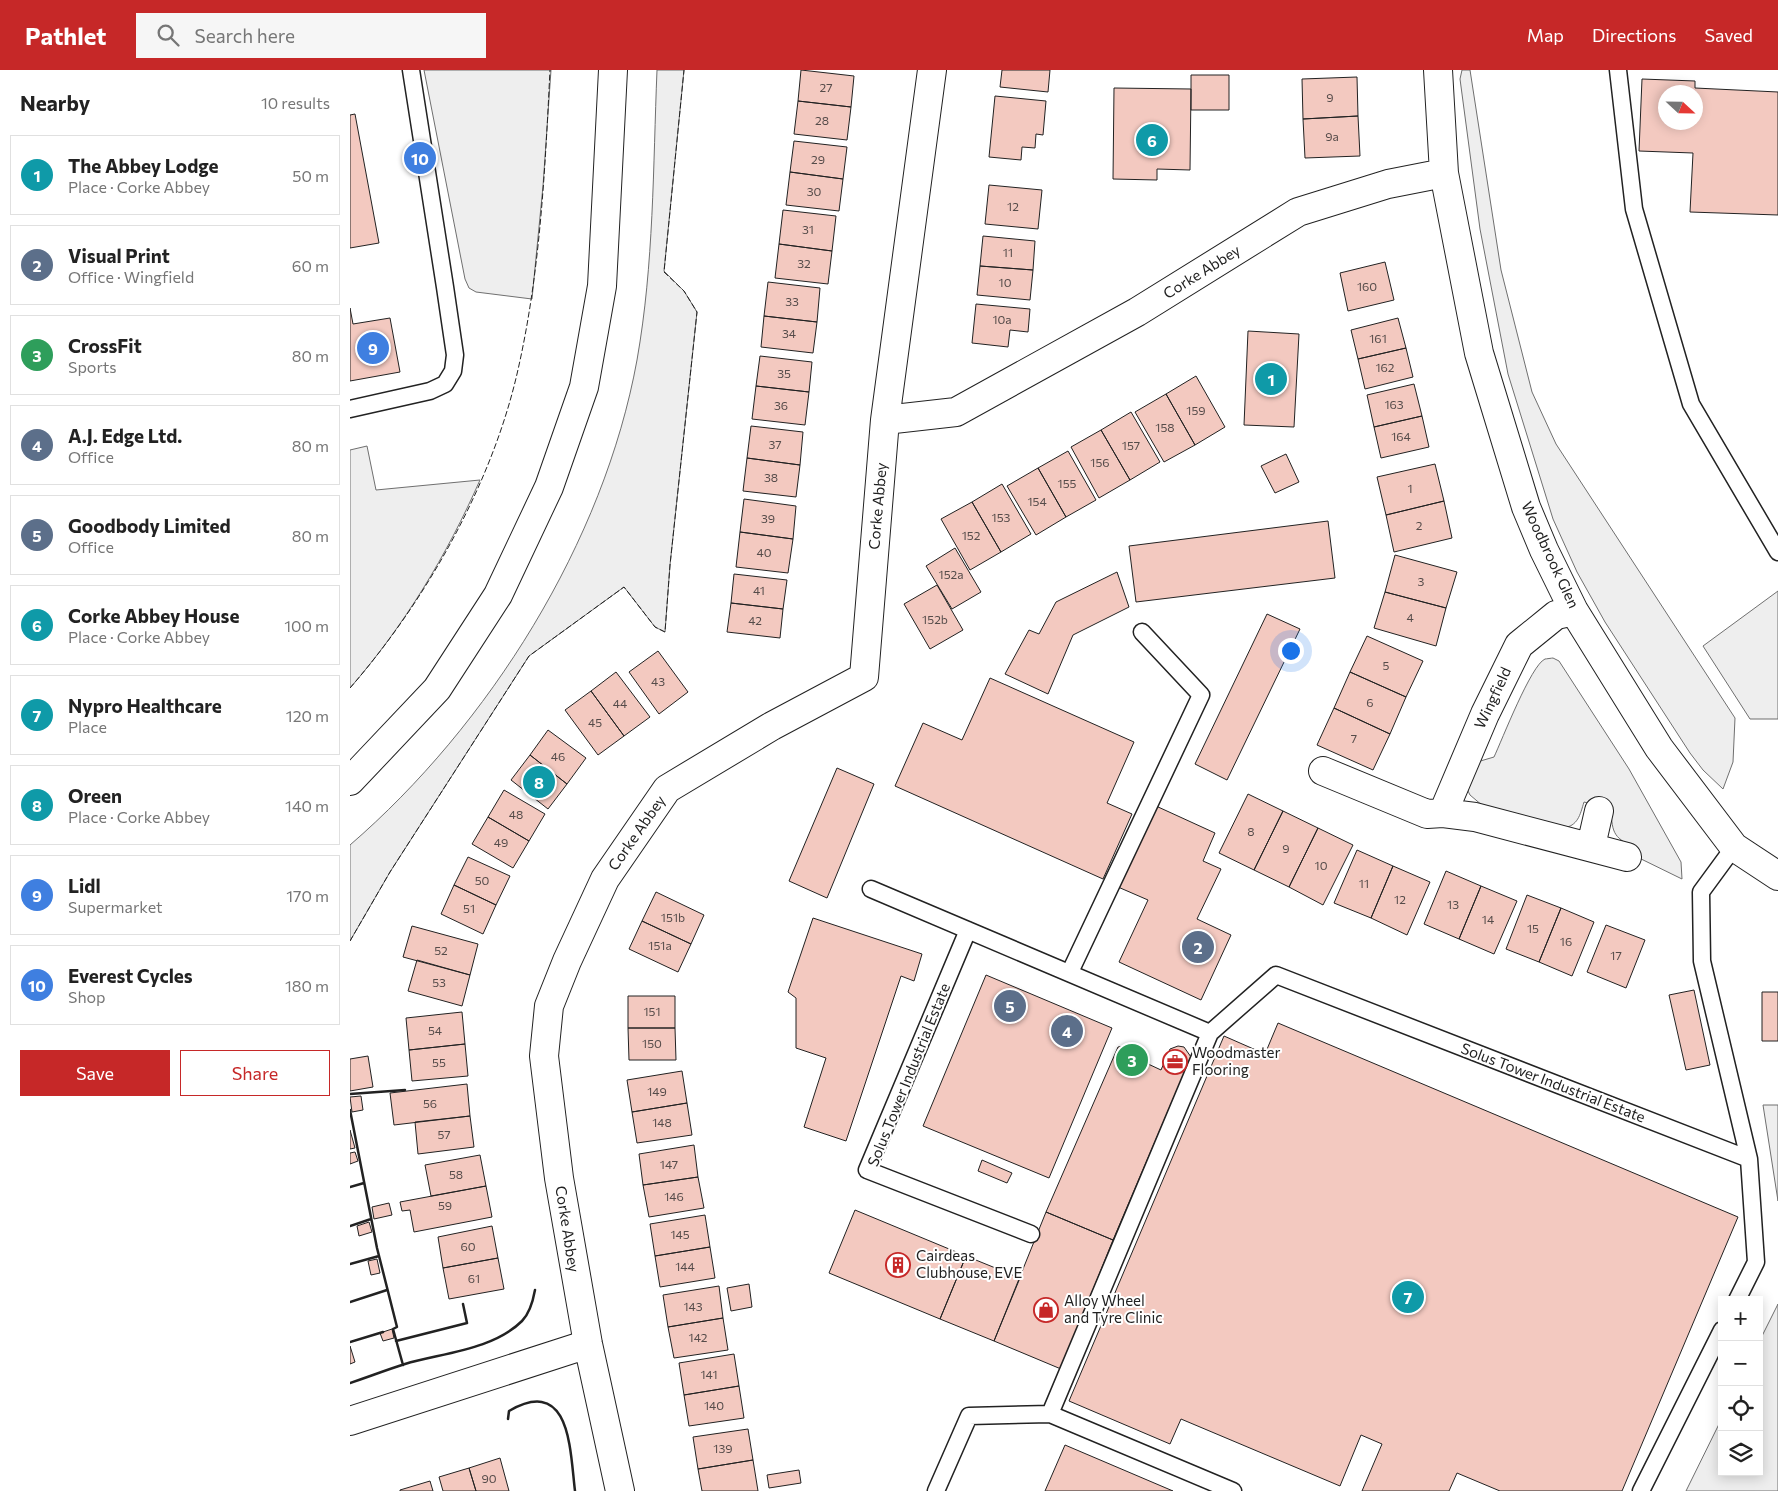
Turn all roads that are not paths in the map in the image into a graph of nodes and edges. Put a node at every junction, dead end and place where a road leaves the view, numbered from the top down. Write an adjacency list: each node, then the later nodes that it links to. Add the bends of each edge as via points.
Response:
1 (411, 70): 7 (lane, via 455,355 453,371 444,384 430,391)
2 (613, 70): 13 (street, via 602,286 584,388 549,488 498,595 437,689)
3 (932, 70): 8 (street, Corke Abbey)
4 (1438, 70): 6 (street, Woodbrook Glen)
5 (1618, 70): 9 (lane, via 1634,209 1691,404)
6 (1444, 173): 8 (street, Corke Abbey, via 1388,184 1298,212 1137,312 956,412); 10 (street, Woodbrook Glen, via 1479,353 1498,420 1526,507)
7 (350, 409)
8 (885, 420): 28 (street, Corke Abbey, via 864,677 772,726 667,789 605,879 552,998 544,1056 563,1205)
9 (1778, 552)
10 (1574, 610): 15 (street, Wingfield, via 1556,615 1518,645); 17 (street, Woodbrook Glen, via 1659,748)
11 (1142, 632): 22 (lane, via 1200,695)
12 (1323, 770): 15 (street, via 1427,814)
13 (350, 781)
14 (1599, 811): 16 (street)
15 (1443, 813): 16 (street, via 1475,817)
16 (1591, 846): 18 (street)
17 (1734, 846): 19 (street, Woodbrook Glen); 24 (lane, via 1701,892 1702,960)
18 (1627, 857)
19 (1778, 876)
20 (871, 889): 21 (lane)
21 (968, 930): 22 (lane); 25 (lane, Solus Tower Industrial Estate, via 867,1170)
22 (1070, 972): 23 (lane)
23 (1210, 1034): 24 (lane, Solus Tower Industrial Estate, via 1276,975); 29 (lane)
24 (1749, 1159): 26 (lane, via 1756,1262)
25 (1031, 1234)
26 (1739, 1296)
27 (1718, 1338): 34 (lane)
28 (588, 1344): 30 (street); 31 (street, Corke Abbey)
29 (1050, 1414): 32 (lane, via 969,1416); 33 (lane)
30 (350, 1422)
31 (620, 1491)
32 (936, 1491)
33 (1233, 1491)
34 (1641, 1491)

